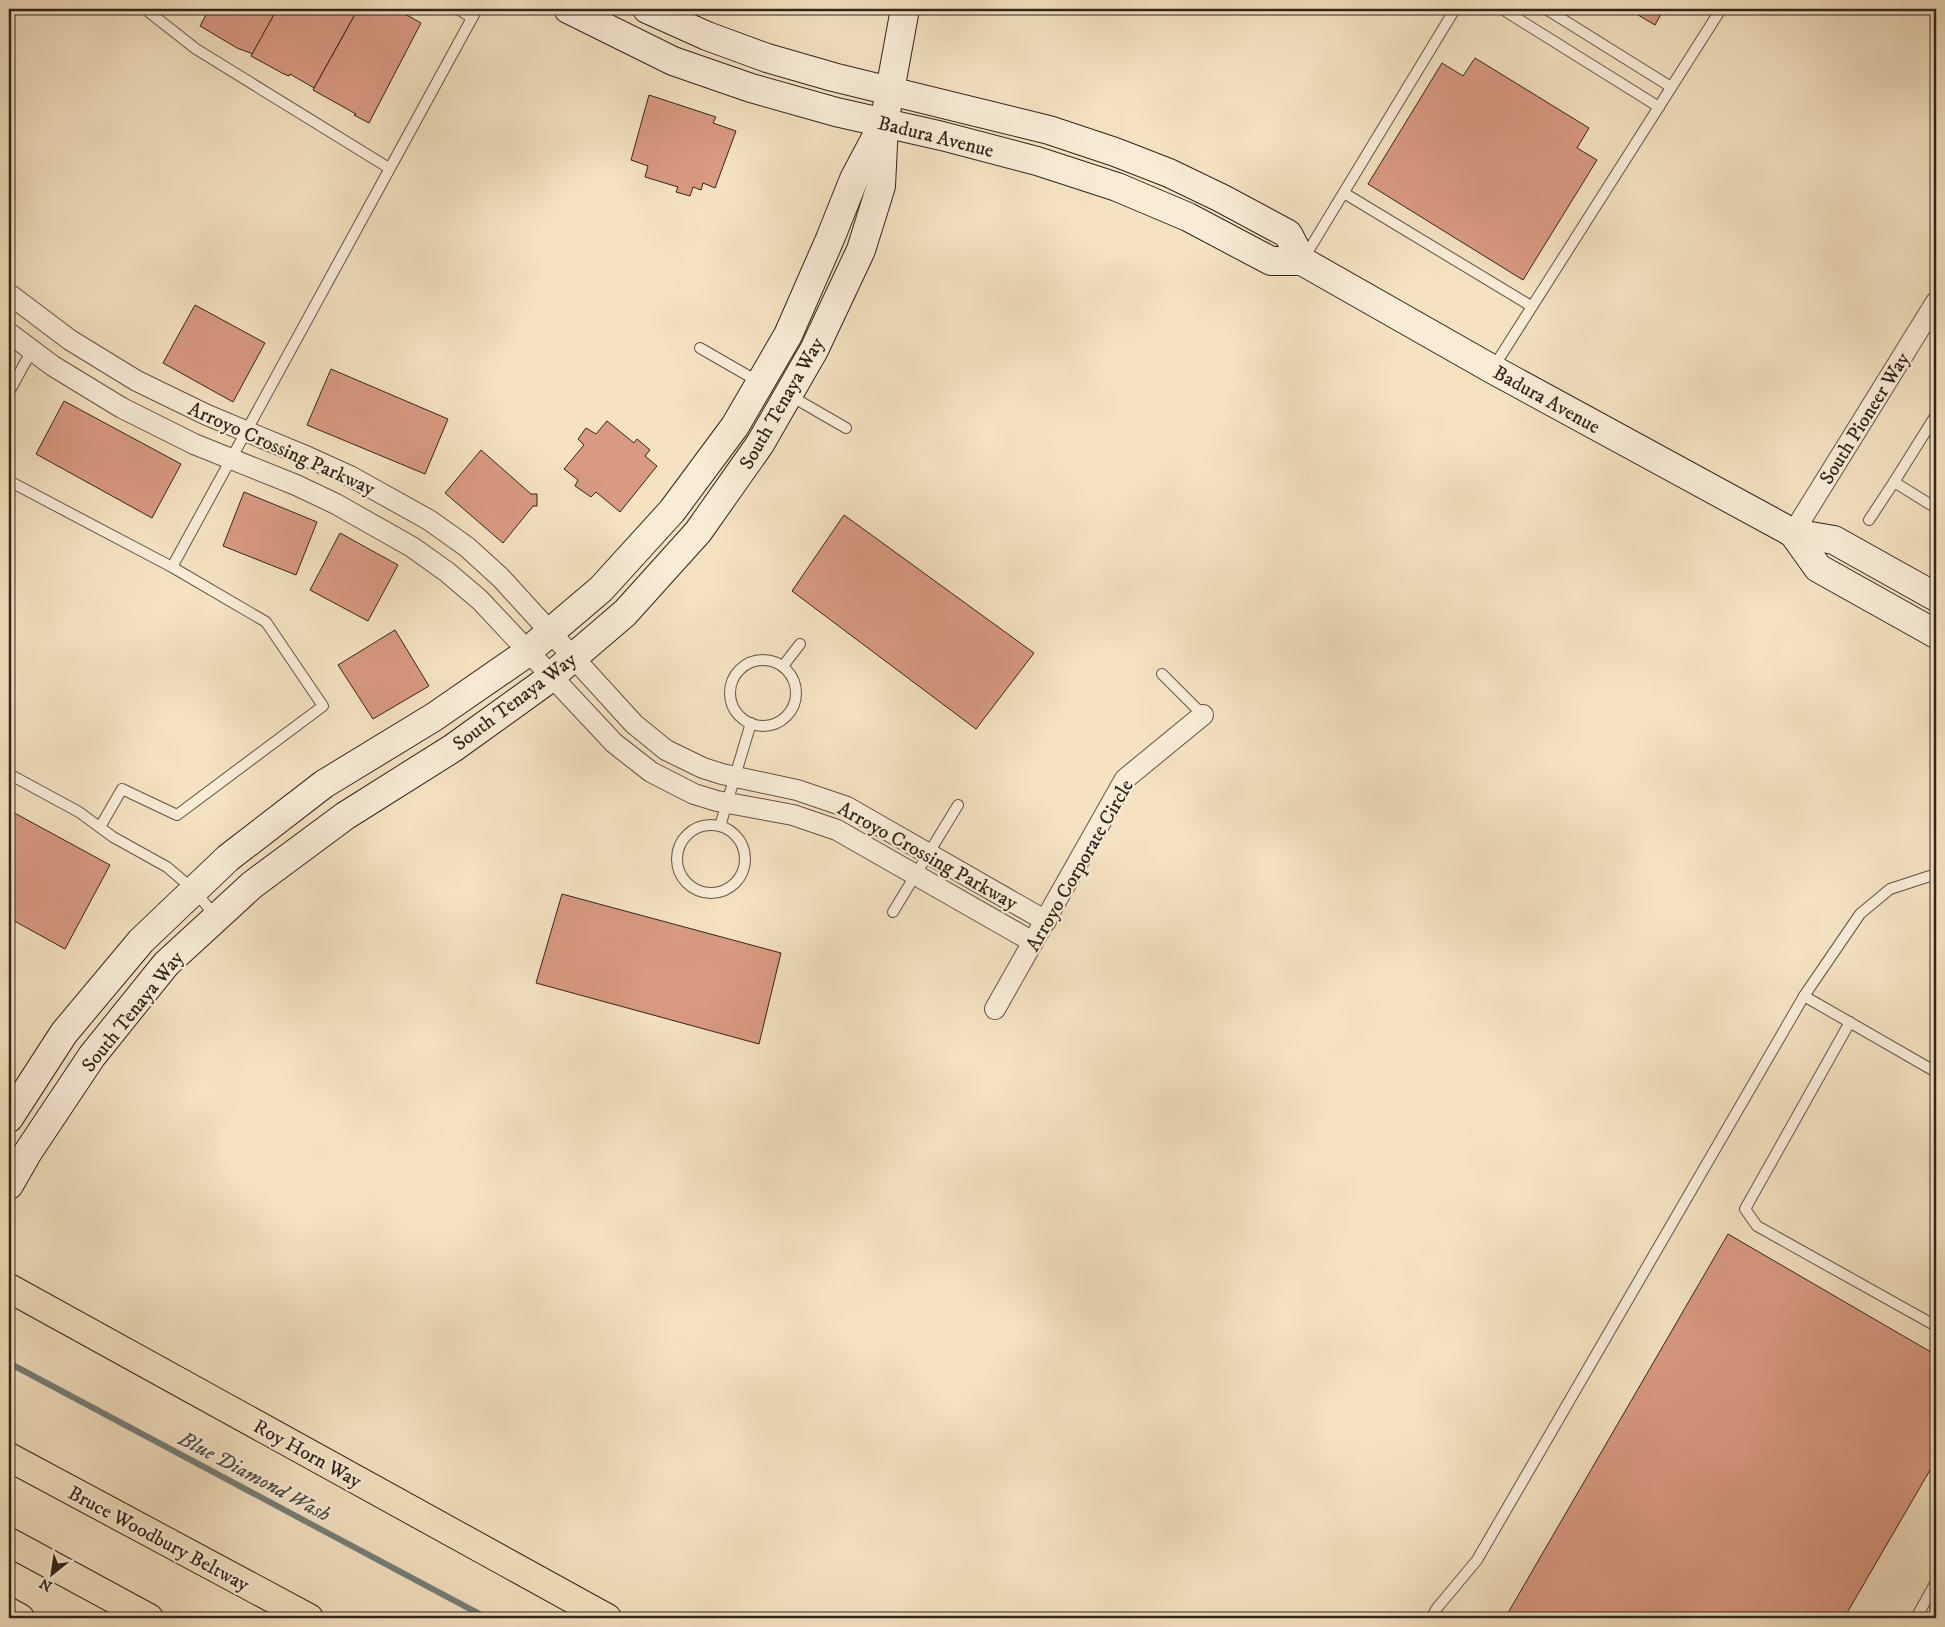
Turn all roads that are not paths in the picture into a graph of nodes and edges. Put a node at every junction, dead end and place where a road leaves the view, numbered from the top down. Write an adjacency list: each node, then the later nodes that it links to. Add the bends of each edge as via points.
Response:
1 (145, 9): 15 (lane, via 196,49)
2 (458, 9): 10 (lane)
3 (568, 9): 14 (street, Badura Avenue, via 673,62 836,112)
4 (646, 9): 12 (street, Badura Avenue, via 767,58)
5 (905, 9): 12 (street, South Tenaya Way)
6 (1455, 9): 16 (lane)
7 (1502, 9): 13 (lane)
8 (1546, 9): 11 (lane)
9 (1721, 9): 11 (lane)
10 (475, 13): 15 (lane)
11 (1671, 87): 13 (lane)
12 (891, 91): 14 (street, South Tenaya Way); 17 (street, Badura Avenue, via 1049,130 1169,173 1288,234)
13 (1659, 107): 20 (lane)
14 (884, 123): 17 (street, Badura Avenue, via 1037,161 1108,184 1188,217 1271,261); 25 (street, South Tenaya Way, via 854,179 788,335); 27 (street, South Tenaya Way, via 882,186 861,250 814,350)
15 (389, 168): 30 (lane)
16 (1344, 193): 17 (lane); 20 (lane)
17 (1302, 262): 24 (street, Badura Avenue)
18 (9, 294): 30 (street, Arroyo Crossing Parkway, via 70,340 136,381)
19 (1936, 302): 36 (street, South Pioneer Way)
20 (1531, 306): 24 (lane)
21 (9, 333): 23 (street, Arroyo Crossing Parkway)
22 (700, 348): 25 (lane)
23 (32, 350): 26 (lane); 31 (street, Arroyo Crossing Parkway, via 122,408)
24 (1492, 369): 36 (street, Badura Avenue)
25 (760, 383): 39 (street, South Tenaya Way, via 735,426 672,511 601,588)
26 (9, 392)
27 (789, 394): 29 (lane); 43 (street, South Tenaya Way, via 760,444 698,532 625,613)
28 (1936, 415): 33 (lane)
29 (846, 428)
30 (246, 431): 31 (lane); 39 (street, Arroyo Crossing Parkway, via 350,476 429,520 502,578)
31 (230, 459): 37 (lane); 42 (street, Arroyo Crossing Parkway, via 336,504 412,547 480,600)
32 (9, 481): 37 (lane)
33 (1894, 482): 34 (lane); 35 (lane)
34 (1936, 508)
35 (1869, 520)
36 (1793, 533): 38 (street, Badura Avenue, via 1834,540); 40 (street, Badura Avenue, via 1818,568)
37 (172, 567): 54 (lane, via 266,622 323,706 177,815 122,789)
38 (1936, 598)
39 (550, 632): 42 (street, South Tenaya Way); 43 (street, Arroyo Crossing Parkway)
40 (1936, 634)
41 (800, 644): 44 (lane)
42 (528, 652): 46 (street, Arroyo Crossing Parkway); 58 (street, South Tenaya Way, via 434,717 324,784 228,858)
43 (574, 658): 46 (street, South Tenaya Way); 50 (street, Arroyo Crossing Parkway, via 649,738 684,760)
44 (783, 666): 48 (lane, via 795,683 794,704 789,713 772,724 761,726); 48 (lane, via 773,661 751,662 734,676 730,698 741,718)
45 (1162, 674): 47 (lane)
46 (551, 677): 51 (street, Arroyo Crossing Parkway, via 632,758 672,784); 60 (street, South Tenaya Way, via 453,748 345,816 252,885)
47 (1203, 715): 61 (street, Arroyo Corporate Circle, via 1125,779)
48 (751, 723): 50 (lane)
49 (9, 774): 54 (lane)
50 (734, 777): 51 (lane); 55 (street, Arroyo Crossing Parkway, via 822,797 862,815)
51 (726, 803): 53 (lane); 57 (street, Arroyo Crossing Parkway, via 815,821)
52 (958, 805): 55 (lane)
53 (720, 826): 53 (lane, via 703,826 692,831 678,850 680,872 696,889 706,892 722,890 736,883 745,864 741,844 735,835)
54 (100, 827): 58 (lane, via 167,867)
55 (929, 853): 57 (lane); 61 (street, Arroyo Crossing Parkway)
56 (1936, 874): 63 (lane, via 1890,889 1860,914)
57 (916, 875): 59 (lane); 62 (street, Arroyo Crossing Parkway)
58 (194, 890): 60 (lane); 67 (street, South Tenaya Way, via 141,941 64,1034)
59 (893, 912)
60 (216, 918): 68 (street, South Tenaya Way, via 166,964 92,1056)
61 (1046, 921): 62 (street, Arroyo Corporate Circle)
62 (1033, 942): 64 (street, Arroyo Corporate Circle)
63 (1804, 996): 65 (lane); 79 (lane, via 1477,1560)
64 (995, 1009)
65 (1850, 1022): 66 (lane); 70 (lane, via 1745,1209 1757,1226)
66 (1936, 1072)
67 (11, 1110)
68 (9, 1185)
69 (9, 1288): 78 (main road, Roy Horn Way)
70 (1936, 1326)
71 (9, 1457): 77 (main road, Bruce Woodbury Beltway)
72 (9, 1542): 76 (main road)
73 (1936, 1582): 80 (lane)
74 (9, 1612): 75 (main road)
75 (20, 1618)
76 (148, 1618)
77 (309, 1618)
78 (608, 1618)
79 (1431, 1618)
80 (1916, 1618)

